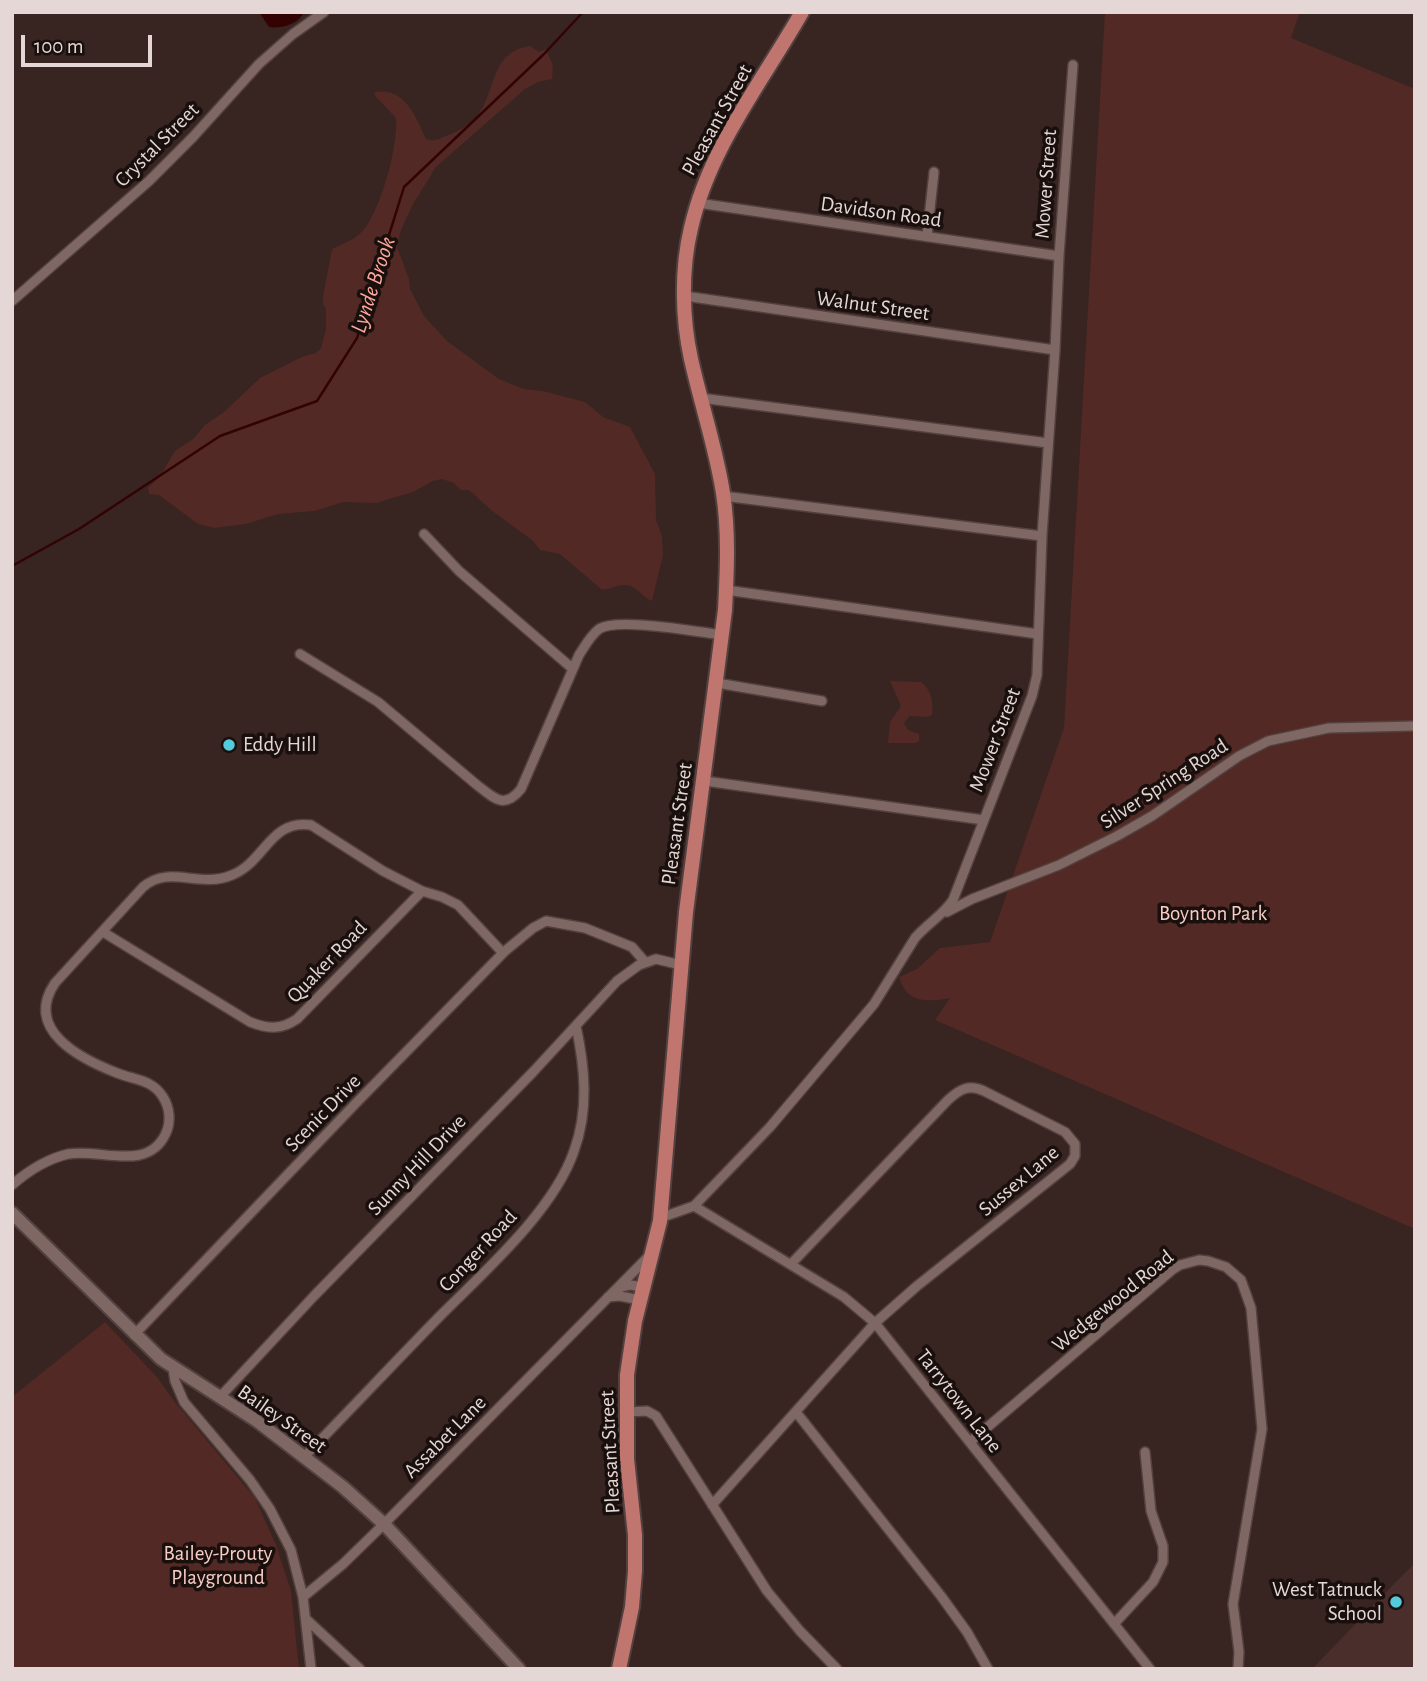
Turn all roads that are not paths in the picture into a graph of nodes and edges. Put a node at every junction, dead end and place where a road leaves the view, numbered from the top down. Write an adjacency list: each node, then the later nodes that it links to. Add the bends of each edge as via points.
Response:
1 (324, 12): 9 (street, Crystal Street, via 259,64 156,173)
2 (802, 12): 5 (main road, Pleasant Street, via 736,120 705,179)
3 (1073, 65): 7 (street, Mower Street)
4 (934, 172): 6 (street)
5 (698, 203): 6 (street, Davidson Road); 8 (main road, Pleasant Street, via 686,259)
6 (927, 236): 7 (street, Davidson Road)
7 (1059, 256): 10 (street, Mower Street)
8 (685, 296): 10 (street, Walnut Street); 11 (main road, Pleasant Street, via 690,357)
9 (12, 301)
10 (1055, 350): 12 (street, Mower Street)
11 (701, 398): 12 (street); 13 (main road, Pleasant Street)
12 (1048, 443): 15 (street, Mower Street)
13 (723, 496): 15 (street); 16 (main road, Pleasant Street)
14 (424, 534): 20 (street, via 467,578)
15 (1042, 536): 17 (street, Mower Street)
16 (726, 590): 17 (street); 18 (main road, Pleasant Street)
17 (1038, 634): 25 (street, Mower Street, via 1032,696)
18 (723, 635): 20 (street, via 610,625 590,638); 21 (main road, Pleasant Street)
19 (300, 654): 20 (street, via 378,702 493,797 507,800 521,789)
20 (573, 669)
21 (717, 683): 22 (street); 24 (main road, Pleasant Street)
22 (822, 701)
23 (1415, 726): 27 (street, Silver Spring Road, via 1329,728 1268,741 1118,836)
24 (705, 780): 25 (street); 31 (main road, Pleasant Street)
25 (984, 820): 27 (street, Mower Street, via 963,878)
26 (422, 891): 28 (street, via 315,826 297,824 278,832 255,861 233,875 206,881 168,876 152,880); 28 (street, Quaker Road, via 297,1018 271,1028 250,1022); 29 (street, via 458,905)
27 (942, 915): 34 (street, Mower Street, via 915,938 874,1004 824,1065)
28 (103, 932): 33 (street, via 52,989 46,1007 49,1026 65,1045 105,1068 155,1087 168,1110 167,1129 157,1146 141,1155 90,1152 62,1156 36,1167)
29 (503, 953): 30 (street, Scenic Drive, via 533,928 554,921 632,947); 43 (street, Scenic Drive)
30 (645, 962): 31 (street, via 656,959); 32 (street, Sunny Hill Drive, via 617,981)
31 (681, 965): 36 (main road, Pleasant Street)
32 (576, 1026): 45 (street, Sunny Hill Drive); 50 (street, Conger Road, via 585,1099 575,1151 558,1186 514,1240)
33 (12, 1185)
34 (695, 1206): 36 (street, Mower Street); 38 (street, Tarrytown Lane)
35 (12, 1213): 43 (street, Bailey Street)
36 (660, 1218): 37 (main road, Pleasant Street)
37 (653, 1252): 39 (street, Assabet Lane); 40 (main road, Pleasant Street)
38 (791, 1264): 42 (street, Tarrytown Lane); 42 (street, Sussex Lane, via 960,1090 979,1088 1070,1136 1076,1150 1070,1164)
39 (615, 1289): 40 (street, via 630,1285); 41 (street, Assabet Lane)
40 (642, 1294): 41 (street); 46 (main road, Pleasant Street)
41 (608, 1297): 52 (street, Assabet Lane)
42 (875, 1323): 47 (street, Sussex Lane); 48 (street, Tarrytown Lane)
43 (134, 1335): 44 (street, Bailey Street)
44 (173, 1368): 45 (street, Bailey Street); 53 (street, via 184,1402 250,1480 278,1523 291,1550)
45 (219, 1398): 50 (street, Bailey Street)
46 (626, 1412): 51 (street, via 647,1411 656,1416); 59 (main road, Pleasant Street, via 635,1571)
47 (796, 1412): 51 (street, Sussex Lane); 61 (street, via 942,1596)
48 (970, 1442): 55 (street, Tarrytown Lane); 63 (street, Wedgewood Road, via 1172,1270 1199,1260 1218,1263 1234,1273 1251,1308 1262,1429 1233,1604)
49 (1145, 1452): 55 (street, via 1163,1562 1153,1582)
50 (304, 1457): 52 (street, Bailey Street)
51 (712, 1505): 60 (street, via 775,1602)
52 (384, 1524): 53 (street, Assabet Lane); 58 (street, Bailey Street)
53 (303, 1597): 54 (street)
54 (306, 1619): 56 (street); 57 (street)
55 (1114, 1624): 62 (street, Tarrytown Lane)
56 (312, 1669)
57 (360, 1669)
58 (519, 1669)
59 (619, 1669)
60 (837, 1669)
61 (988, 1669)
62 (1150, 1669)
63 (1238, 1669)

